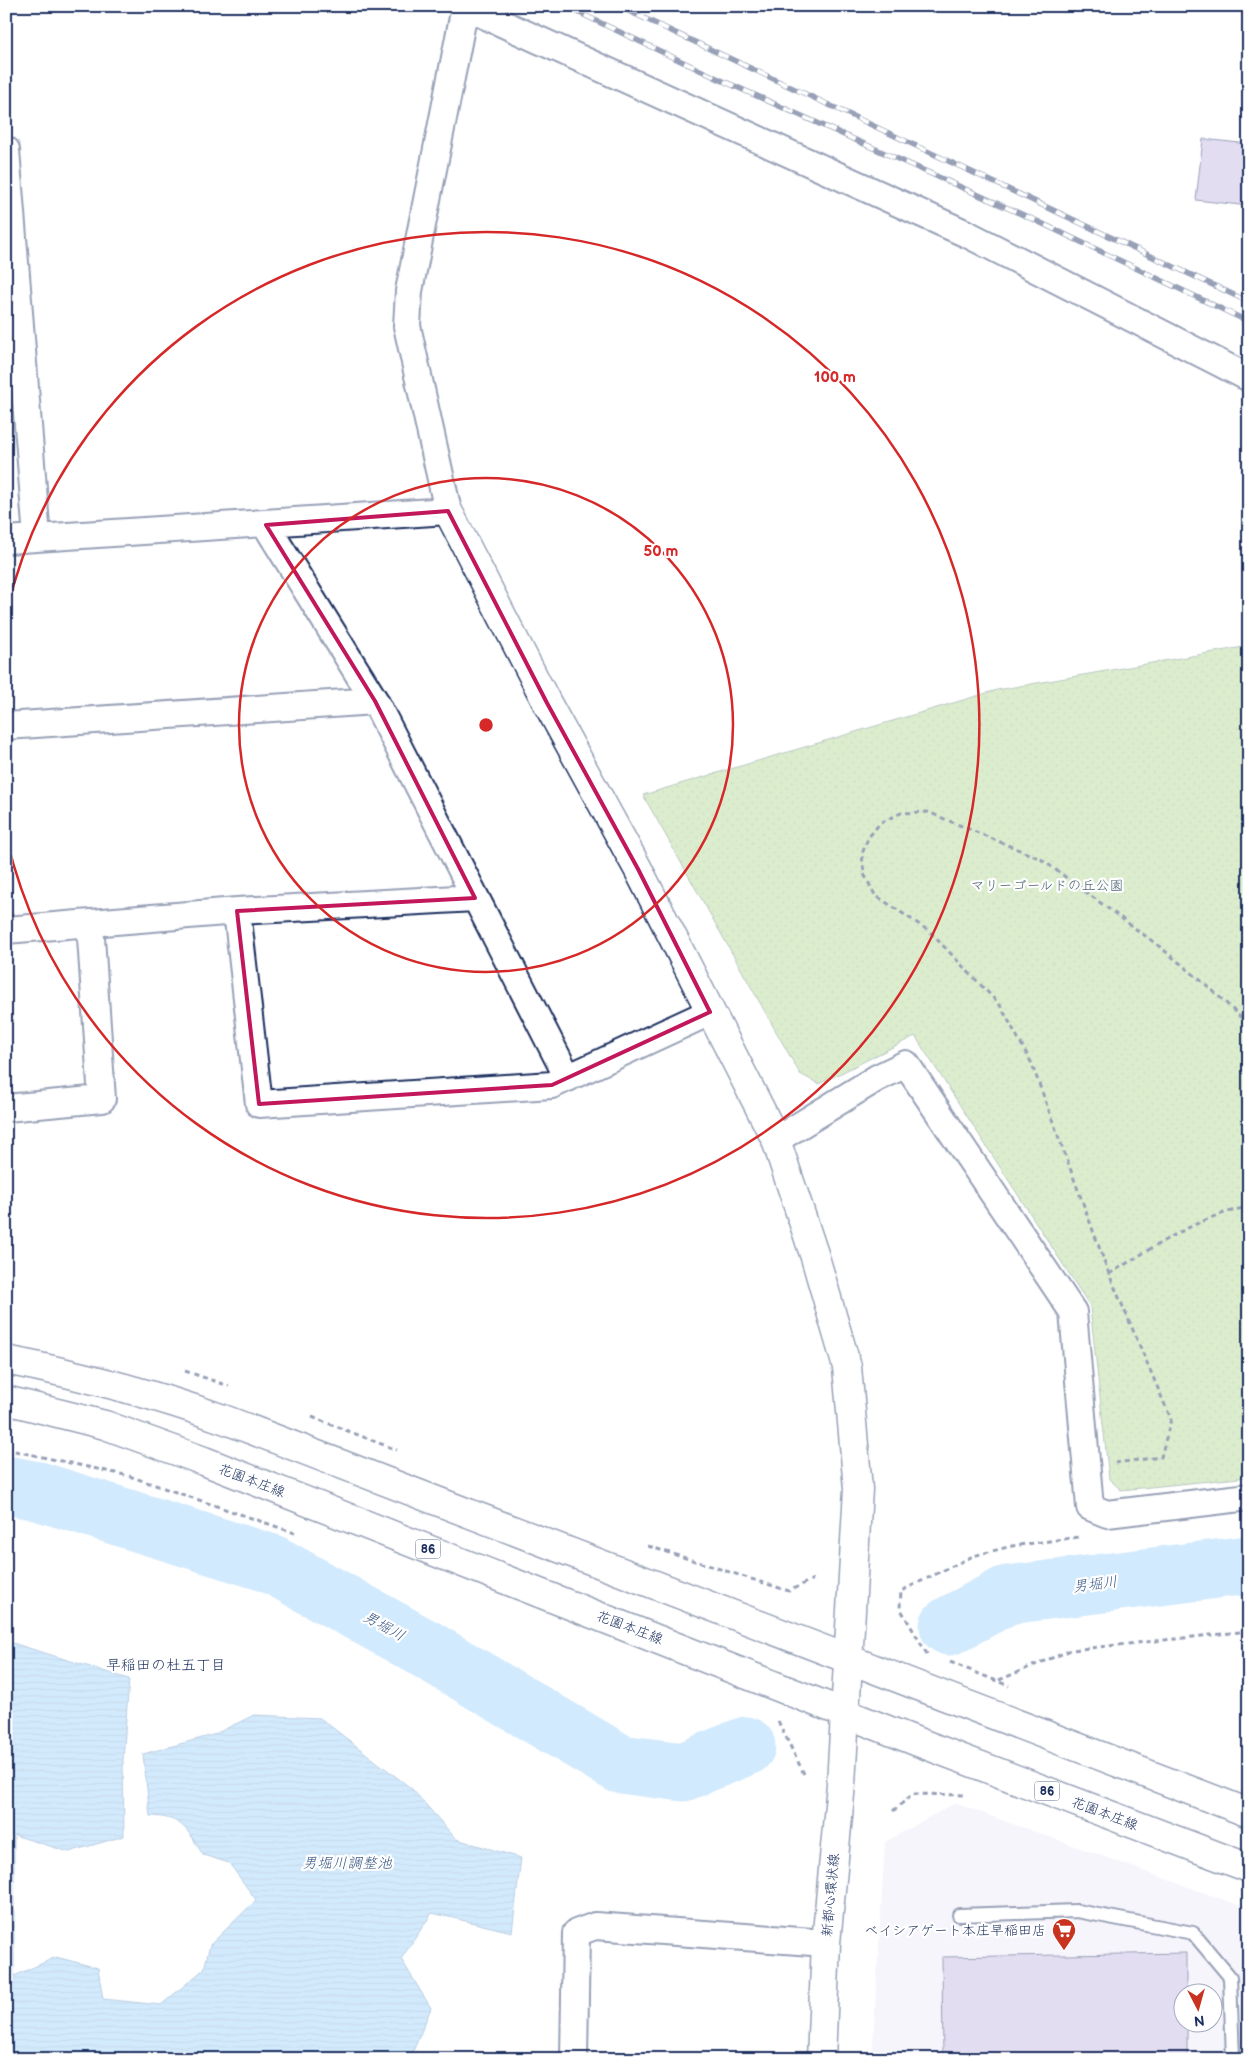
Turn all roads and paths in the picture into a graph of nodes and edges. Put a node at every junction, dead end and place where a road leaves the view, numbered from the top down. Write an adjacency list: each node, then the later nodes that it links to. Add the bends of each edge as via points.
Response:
1 (464, 7): 3 (street, via 969,235); 4 (street, via 409,291 407,326)
2 (6, 150): 6 (street)
3 (1249, 378)
4 (448, 511): 5 (street); 14 (main road, 新都心環状線)
5 (266, 525): 6 (street); 8 (street)
6 (37, 538): 7 (street)
7 (6, 540)
8 (375, 701): 9 (street); 10 (street)
9 (6, 726)
10 (475, 898): 11 (street); 16 (street)
11 (237, 911): 12 (street); 16 (street, via 259,1104 552,1085)
12 (90, 924): 13 (street); 17 (street, via 102,1099)
13 (6, 930)
14 (710, 1012): 16 (street); 18 (main road, 新都心環状線)
15 (1249, 1025): 20 (path, via 1159,946 1040,859 928,812 901,813 880,823 868,838 862,854 864,874 875,895 929,930 1000,1005 1031,1062)
16 (568, 1078)
17 (6, 1108)
18 (776, 1140): 24 (street, via 877,1078 906,1064 1073,1312); 32 (main road, 新都心環状線, via 847,1367 858,1489)
19 (1249, 1207): 20 (path, via 1218,1215 1183,1230)
20 (1109, 1274): 24 (path, via 1171,1419 1161,1457)
21 (6, 1360): 32 (main road, via 64,1371 186,1406)
22 (6, 1400): 35 (main road, 花園本庄線 / 86, via 105,1425 204,1461)
23 (6, 1449): 26 (path, via 129,1476)
24 (1087, 1466): 25 (street, via 1090,1507 1107,1514)
25 (1249, 1498)
26 (296, 1533)
27 (1079, 1537): 30 (path, via 1012,1546 973,1556)
28 (813, 1579): 29 (path)
29 (789, 1591)
30 (901, 1591)
31 (1249, 1631): 33 (path, via 1072,1650)
32 (849, 1660): 35 (main road, 新都心環状線); 37 (main road)
33 (999, 1680)
34 (776, 1717): 36 (path)
35 (844, 1723): 38 (main road, 花園本庄線 / 86); 40 (main road, 新都心環状線)
36 (804, 1774)
37 (1249, 1813)
38 (1249, 1868)
39 (959, 1915): 43 (lane, via 1077,1911 1193,1933 1230,1977)
40 (826, 1943): 41 (street, via 595,1926 576,1933); 42 (main road, 新都心環状線)
41 (574, 2059)
42 (821, 2059)
43 (1233, 2059)

